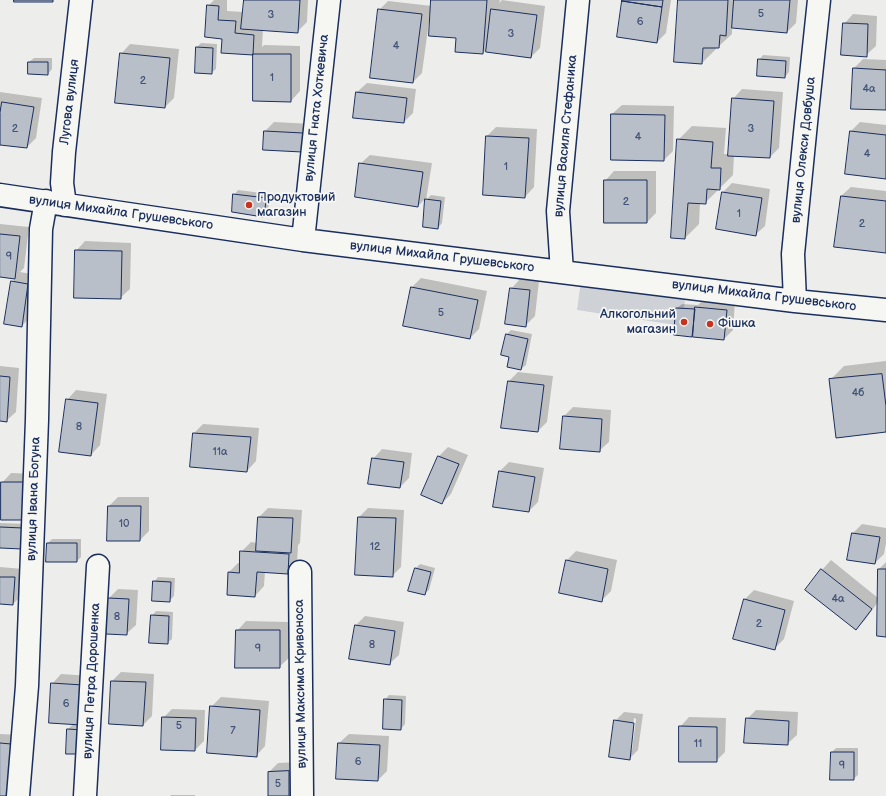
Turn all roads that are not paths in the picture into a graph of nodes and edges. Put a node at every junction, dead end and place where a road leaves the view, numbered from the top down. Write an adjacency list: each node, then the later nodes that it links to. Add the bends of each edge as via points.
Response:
1 (81, 0): 6 (street, Лугова вулиця, via 62,183)
2 (329, 0): 7 (street, вулиця Гната Хоткевича)
3 (578, 0): 8 (street, вулиця Василя Стефаника, via 558,211)
4 (820, 0): 9 (street, вулиця Олекси Довбуша, via 794,254)
5 (0, 195): 6 (street, вулиця Михайла Грушевського)
6 (56, 203): 7 (street, вулиця Михайла Грушевського); 13 (street, вулиця Івана Богуна, via 41,229 27,686)
7 (303, 240): 8 (street, вулиця Михайла Грушевського)
8 (562, 272): 9 (street, вулиця Михайла Грушевського)
9 (795, 301): 10 (street, вулиця Михайла Грушевського)
10 (886, 310)
11 (98, 566): 14 (street, вулиця Петра Дорошенка)
12 (300, 572): 15 (street, вулиця Максима Кривоноса)
13 (18, 796)
14 (85, 796)
15 (302, 796)

